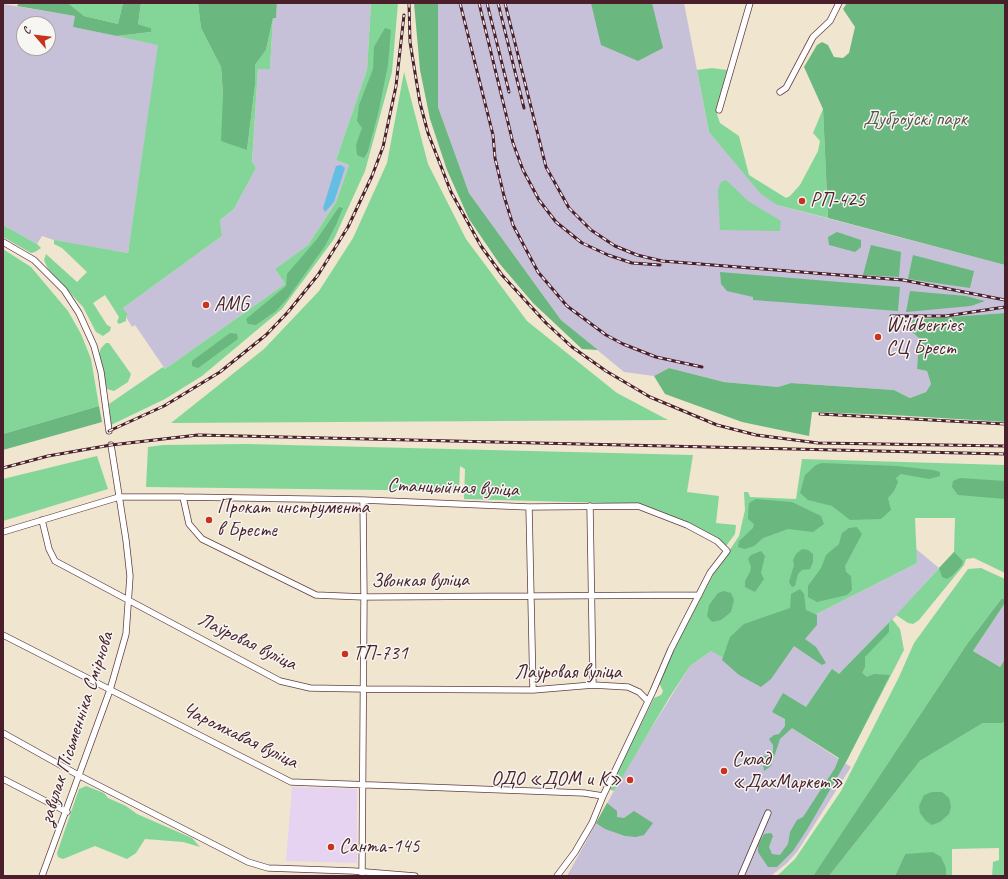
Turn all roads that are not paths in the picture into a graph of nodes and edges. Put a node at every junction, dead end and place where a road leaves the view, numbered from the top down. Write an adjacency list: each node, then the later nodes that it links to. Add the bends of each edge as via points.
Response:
1 (750, 3): 4 (street)
2 (839, 3): 3 (street, via 830,20 813,37 786,88)
3 (780, 92)
4 (719, 110)
5 (3, 242): 6 (street, via 34,260 64,290 79,313 94,346 101,372)
6 (109, 431)
7 (111, 445): 8 (street, завулак Пісьменніка Смірнова)
8 (119, 497): 9 (street, Станцыйная вуліца); 13 (street, Станцыйная вуліца); 19 (street, завулак Пісьменніка Смірнова, via 130,576)
9 (182, 497): 10 (street, Станцыйная вуліца); 17 (street, Звонкая вуліца, via 189,524 202,539 316,595)
10 (363, 500): 12 (street, Станцыйная вуліца); 17 (street)
11 (590, 506): 12 (street, Станцыйная вуліца); 15 (street, Станцыйная вуліца, via 648,508 717,542 727,551 710,573); 18 (street)
12 (529, 507): 16 (street)
13 (42, 520): 14 (street, Станцыйная вуліца); 19 (street, Лаўровая вуліца, via 48,549 55,561)
14 (3, 532)
15 (698, 595): 18 (street, Звонкая вуліца); 25 (street)
16 (532, 596): 17 (street, Звонкая вуліца); 18 (street, Звонкая вуліца); 24 (street)
17 (364, 597): 22 (street)
18 (592, 597): 21 (street)
19 (129, 601): 22 (street, Лаўровая вуліца, via 280,681 310,688); 23 (street, завулак Пісьменніка Смірнова, via 126,634)
20 (3, 635): 23 (street, Чаромхавая вуліца)
21 (594, 685): 24 (street, Лаўровая вуліца); 25 (street, Лаўровая вуліца, via 628,687 639,692)
22 (364, 689): 24 (street, Лаўровая вуліца); 29 (street)
23 (110, 690): 27 (street, завулак Пісьменніка Смірнова); 29 (street, Чаромхавая вуліца, via 291,782)
24 (534, 690)
25 (648, 701): 30 (street)
26 (3, 733): 27 (street)
27 (80, 776): 31 (street, завулак Пісьменніка Смірнова); 33 (street, via 248,862 268,868)
28 (3, 779): 31 (street)
29 (362, 784): 30 (street, Чаромхавая вуліца, via 584,793); 33 (street)
30 (603, 796): 36 (street, via 592,824)
31 (67, 812): 34 (street, завулак Пісьменніка Смірнова)
32 (768, 813): 37 (street)
33 (362, 874): 35 (street)
34 (42, 876)
35 (414, 876)
36 (557, 876)
37 (741, 876)

